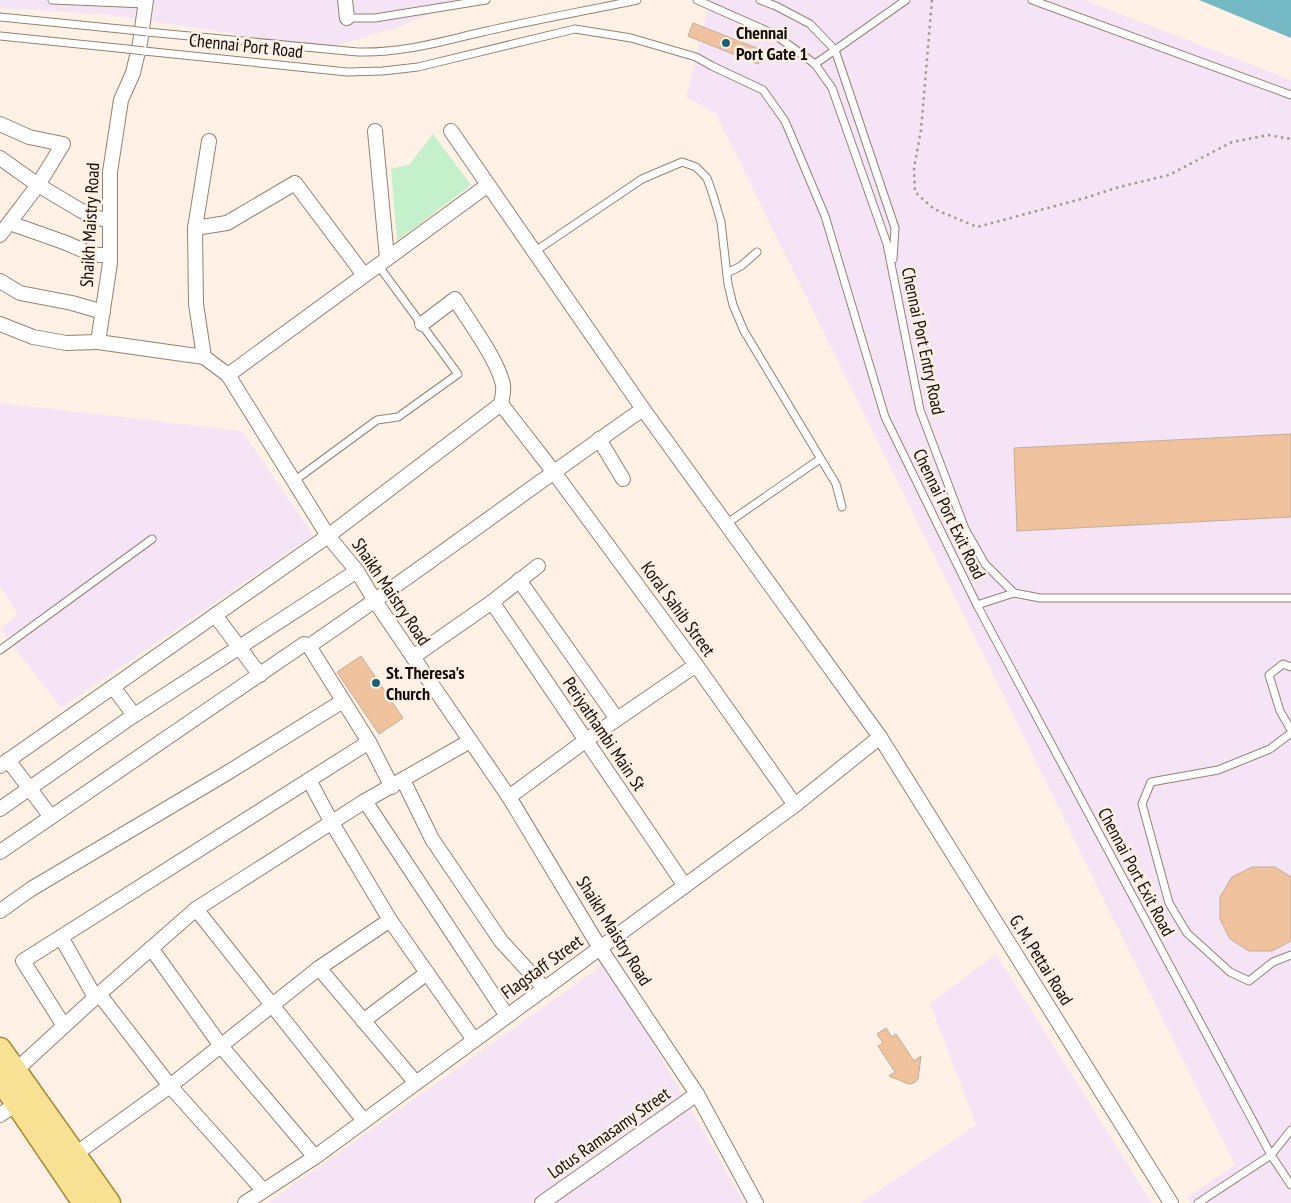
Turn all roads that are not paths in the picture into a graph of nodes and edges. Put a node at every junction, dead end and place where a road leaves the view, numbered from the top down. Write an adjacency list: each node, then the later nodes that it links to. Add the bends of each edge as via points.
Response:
1 (52, 0): 9 (lane)
2 (344, 0): 11 (street)
3 (486, 0): 11 (lane, via 375,18)
4 (637, 0): 10 (lane, Chennai Port Road, bridge, via 383,52)
5 (697, 0): 15 (lane, Chennai Port Entry Road, via 774,34)
6 (760, 0): 14 (lane, via 810,24)
7 (906, 0): 14 (lane)
8 (1032, 0): 16 (lane)
9 (146, 2): 24 (street, Shaikh Maistry Road, via 133,73 122,100 110,172)
10 (0, 17)
11 (347, 18)
12 (0, 36): 13 (lane, Chennai Port Road, bridge, via 347,72 418,67)
13 (488, 50): 60 (lane, Chennai Port Exit Road, via 575,29 631,38 696,57 763,90 786,121 825,216 885,417)
14 (835, 50): 15 (lane); 32 (lane, via 895,228)
15 (815, 64): 32 (lane, Chennai Port Entry Road, via 832,88 887,244)
16 (1291, 95)
17 (0, 124): 23 (street, via 29,137 63,144)
18 (375, 131): 31 (street)
19 (451, 131): 22 (street, G. M. Pettai Road)
20 (209, 141): 26 (street)
21 (0, 158): 23 (street)
22 (488, 185): 28 (street, G. M. Pettai Road); 31 (street)
23 (38, 186): 24 (street, via 94,217); 25 (street)
24 (110, 218): 30 (street, Shaikh Maistry Road)
25 (10, 223): 27 (street); 30 (street, via 92,255)
26 (195, 228): 34 (street, via 227,223 295,183); 40 (street, via 196,304)
27 (0, 235)
28 (534, 252): 33 (lane, via 642,179 682,162 696,167 707,178 722,222); 43 (street, G. M. Pettai Road)
29 (758, 252): 33 (lane)
30 (110, 256): 36 (street, Shaikh Maistry Road)
31 (382, 261): 34 (street); 38 (lane)
32 (892, 269): 56 (lane, Chennai Port Entry Road, via 920,410 964,530 985,564)
33 (727, 274): 45 (lane, via 733,305 744,331)
34 (364, 275): 41 (street)
35 (0, 281): 36 (street, via 20,293)
36 (103, 312): 39 (street, Shaikh Maistry Road)
37 (0, 324): 39 (street, via 33,338 66,343)
38 (422, 324): 42 (street, via 455,299 498,367 504,393); 48 (lane, via 458,374 398,418 377,420)
39 (98, 342): 40 (street, Shaikh Maistry Road)
40 (204, 357): 41 (street, Shaikh Maistry Road)
41 (228, 375): 48 (street, Shaikh Maistry Road)
42 (501, 404): 46 (street, Koral Sahib Street); 51 (street)
43 (643, 408): 44 (street); 50 (street, G. M. Pettai Road)
44 (599, 439): 46 (street); 47 (street)
45 (820, 459): 49 (lane, via 836,484); 50 (lane)
46 (553, 471): 58 (street); 66 (street, Koral Sahib Street)
47 (623, 479)
48 (294, 481): 51 (street, Shaikh Maistry Road)
49 (842, 506)
50 (726, 524): 74 (street, G. M. Pettai Road)
51 (328, 536): 54 (street, Shaikh Maistry Road); 61 (street)
52 (152, 539): 64 (lane)
53 (538, 566): 55 (street)
54 (357, 570): 58 (street, Shaikh Maistry Road); 63 (street)
55 (519, 580): 59 (street); 72 (street)
56 (1014, 593): 57 (lane, via 1040,598); 60 (lane)
57 (1291, 598)
58 (375, 601): 62 (street); 65 (street, Shaikh Maistry Road)
59 (492, 602): 65 (street); 75 (street, Periyathambi Main St)
60 (977, 605): 116 (lane, Chennai Port Exit Road)
61 (215, 615): 63 (street); 69 (street)
62 (309, 646): 68 (street, via 304,644); 70 (street)
63 (239, 647): 68 (street); 71 (street)
64 (0, 650)
65 (412, 657): 76 (street, Shaikh Maistry Road)
66 (696, 665): 72 (street); 84 (street, Koral Sahib Street)
67 (1291, 667): 73 (lane, via 1283,664 1269,675 1280,711)
68 (260, 675): 86 (street)
69 (113, 687): 71 (street); 78 (street)
70 (343, 701): 77 (street); 91 (street)
71 (134, 715): 81 (street)
72 (617, 719): 75 (street)
73 (1291, 731): 96 (lane, via 1270,749 1218,770 1150,782 1142,804 1169,903 1187,933 1230,972 1249,981 1273,962)
74 (880, 737): 84 (street, Flagstaff Street); 125 (street, G. M. Pettai Road)
75 (585, 740): 82 (street); 89 (street, Periyathambi Main St)
76 (470, 741): 80 (street); 82 (street, Shaikh Maistry Road)
77 (369, 742): 79 (street); 80 (street)
78 (4, 763): 81 (street)
79 (309, 780): 87 (street); 93 (street)
80 (397, 784): 83 (street); 99 (street, via 501,941)
81 (30, 788): 85 (street); 86 (street)
82 (509, 797): 95 (street, Shaikh Maistry Road)
83 (365, 801): 87 (street); 102 (street)
84 (795, 805): 89 (street, Flagstaff Street)
85 (0, 809)
86 (51, 817): 88 (street)
87 (332, 823): 90 (street); 92 (street)
88 (0, 852)
89 (685, 886): 95 (street, Flagstaff Street)
90 (196, 909): 94 (street); 101 (street)
91 (0, 911)
92 (390, 920): 97 (street); 98 (street)
93 (61, 937): 100 (street); 104 (street, via 23,961)
94 (151, 948): 100 (street); 106 (street)
95 (600, 948): 99 (street, Flagstaff Street); 111 (street, Shaikh Maistry Road)
96 (1291, 955)
97 (319, 968): 101 (street); 103 (street)
98 (427, 973): 103 (street); 105 (street)
99 (544, 989): 102 (street, Flagstaff Street)
100 (97, 995): 104 (street); 110 (street)
101 (271, 1006): 106 (street); 113 (street)
102 (507, 1016): 105 (street, Flagstaff Street)
103 (363, 1021): 109 (street)
104 (64, 1026): 108 (street)
105 (474, 1040): 109 (street, Flagstaff Street)
106 (221, 1046): 110 (street); 117 (street)
107 (0, 1049): 108 (main road)
108 (8, 1075): 112 (main road); 115 (main road)
109 (416, 1083): 113 (street, Flagstaff Street)
110 (170, 1086): 115 (street); 119 (street)
111 (697, 1094): 123 (street, Lotus Ramasamy Street); 124 (street, Shaikh Maistry Road)
112 (8, 1109): 120 (main road)
113 (364, 1121): 117 (street, Flagstaff Street)
114 (1291, 1130): 116 (lane)
115 (74, 1155): 121 (main road)
116 (1271, 1155): 118 (lane, Chennai Port Exit Road); 126 (lane)
117 (315, 1158): 119 (street, Flagstaff Street)
118 (1291, 1185)
119 (263, 1190): 122 (street, Flagstaff Street)
120 (76, 1200)
121 (109, 1203)
122 (245, 1203)
123 (542, 1203)
124 (756, 1203)
125 (1171, 1203)
126 (1198, 1203)

